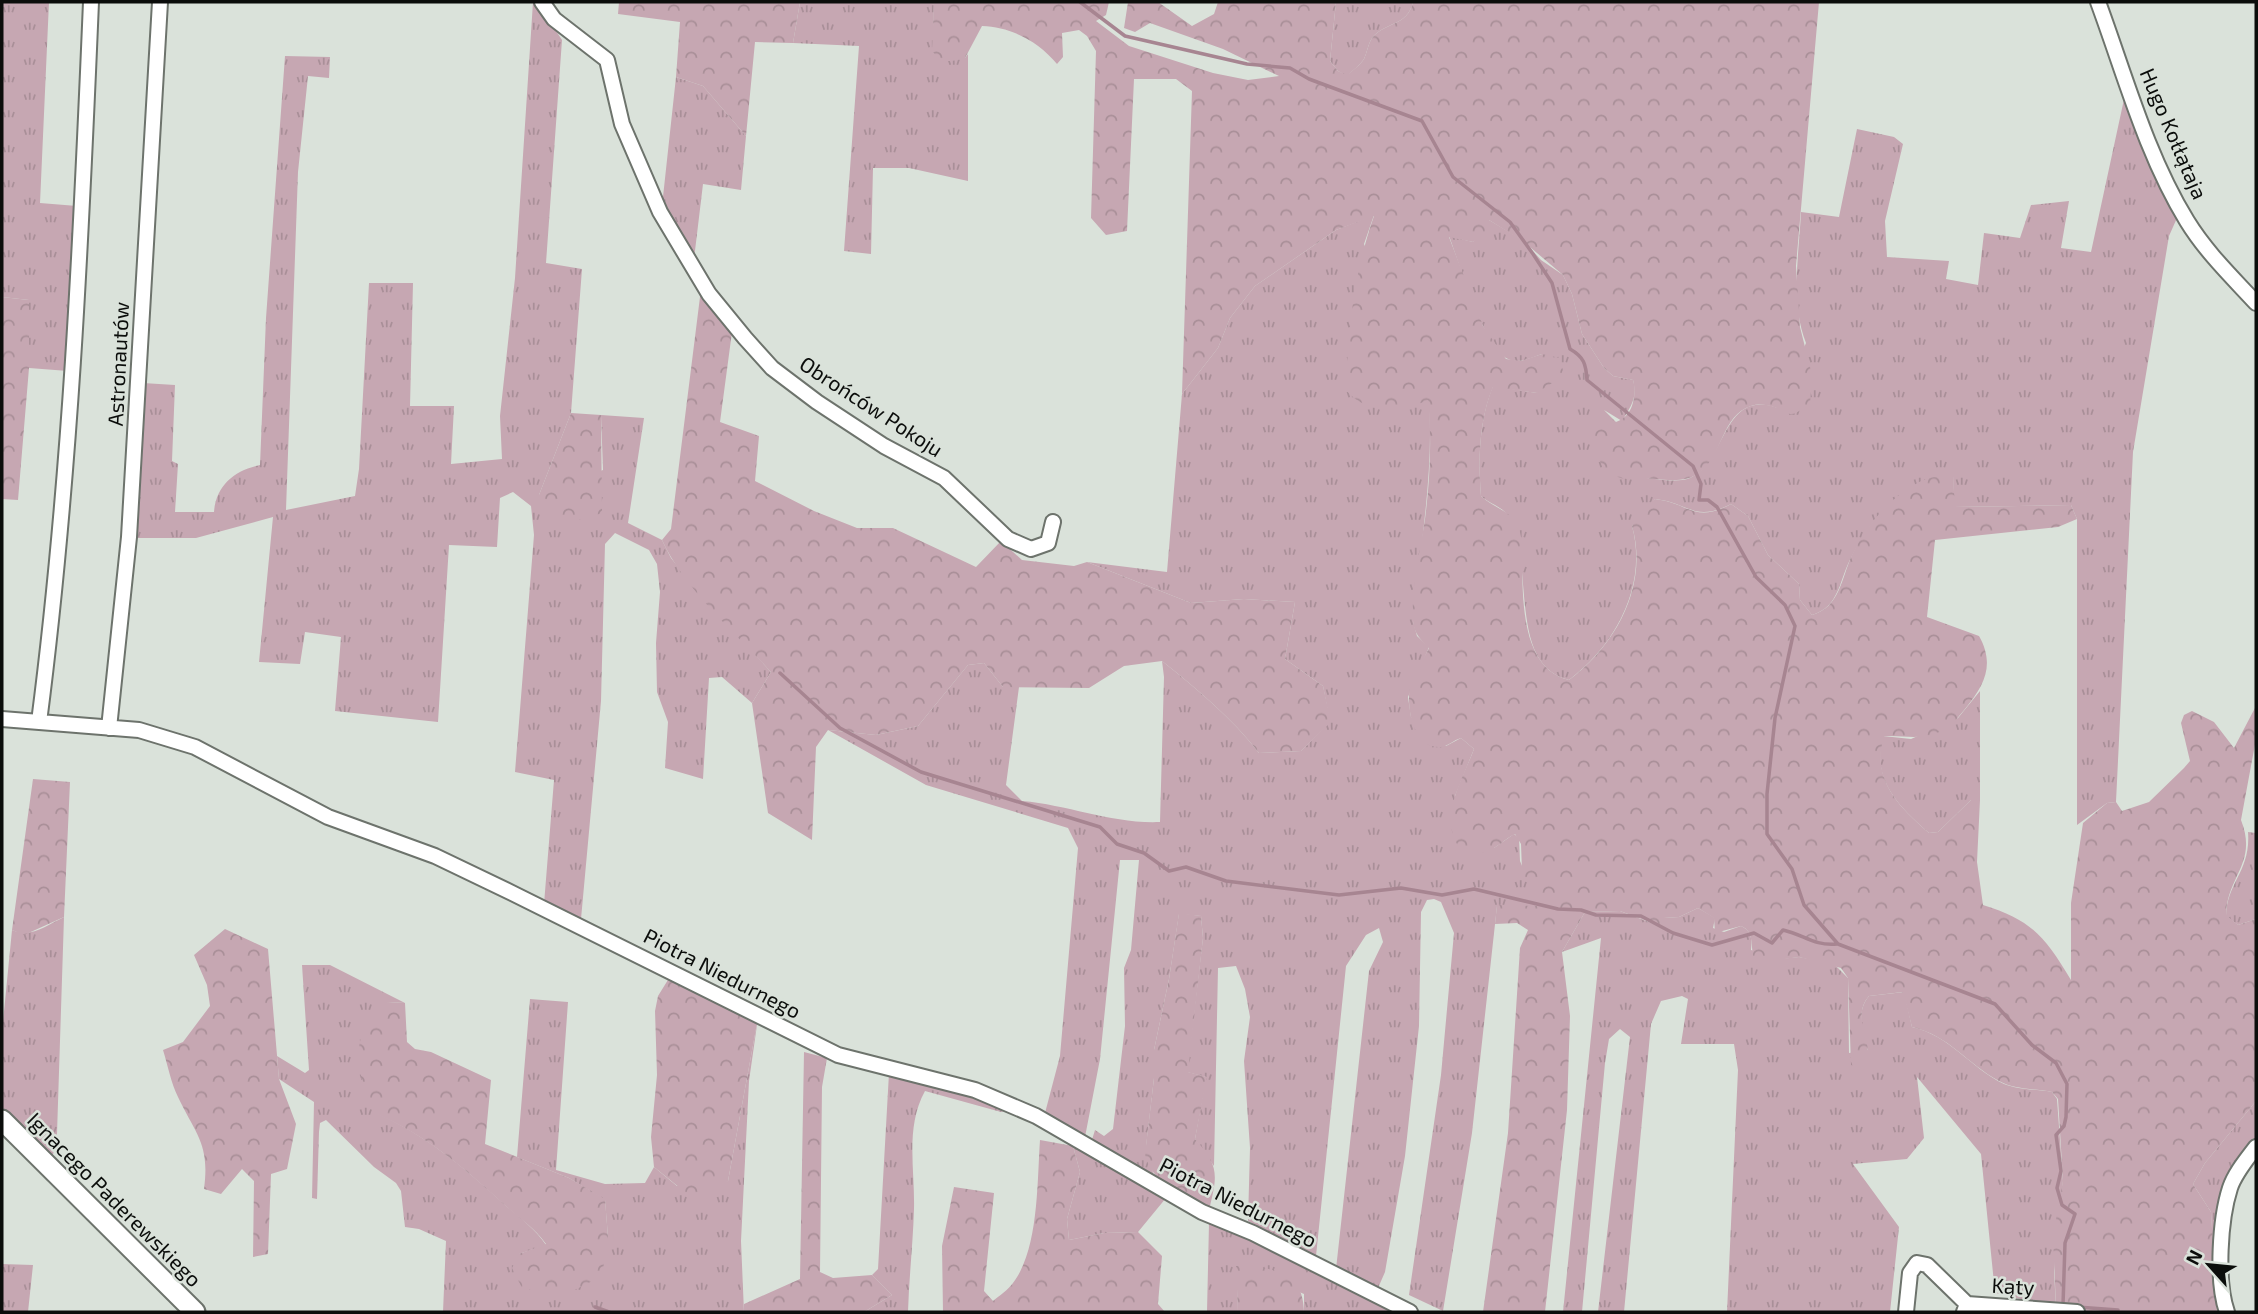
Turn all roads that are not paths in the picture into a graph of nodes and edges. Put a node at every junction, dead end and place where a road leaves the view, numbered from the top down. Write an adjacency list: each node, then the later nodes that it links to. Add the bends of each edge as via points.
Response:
1 (91, 2): 8 (street, via 79,294 55,604)
2 (160, 2): 9 (street, Astronautów, via 131,512)
3 (542, 2): 6 (street, Obrońców Pokoju, via 554,19 607,60 622,124 670,232 709,294 772,368 884,446 944,478 1008,539 1031,549 1048,542)
4 (2098, 2): 5 (street, Hugo Kołłątaja, via 2172,193 2208,252)
5 (2256, 303)
6 (1053, 522)
7 (2, 719): 8 (street, Piotra Niedurnego)
8 (39, 722): 9 (street, Piotra Niedurnego)
9 (108, 728): 15 (street, Piotra Niedurnego, via 147,732 195,747 328,817 435,856 838,1055 951,1083 1005,1102 1202,1212)
10 (2, 1120): 14 (street, Ignacego Paderewskiego)
11 (2256, 1147): 18 (street, via 2230,1186 2224,1218 2221,1264)
12 (1965, 1308): 13 (street, Kąty); 16 (street, Kąty, via 1927,1265 1917,1263 1910,1273)
13 (2058, 1311): 17 (street, Kąty)
14 (195, 1312)
15 (1410, 1312)
16 (1906, 1312)
17 (2077, 1312)
18 (2227, 1312)

